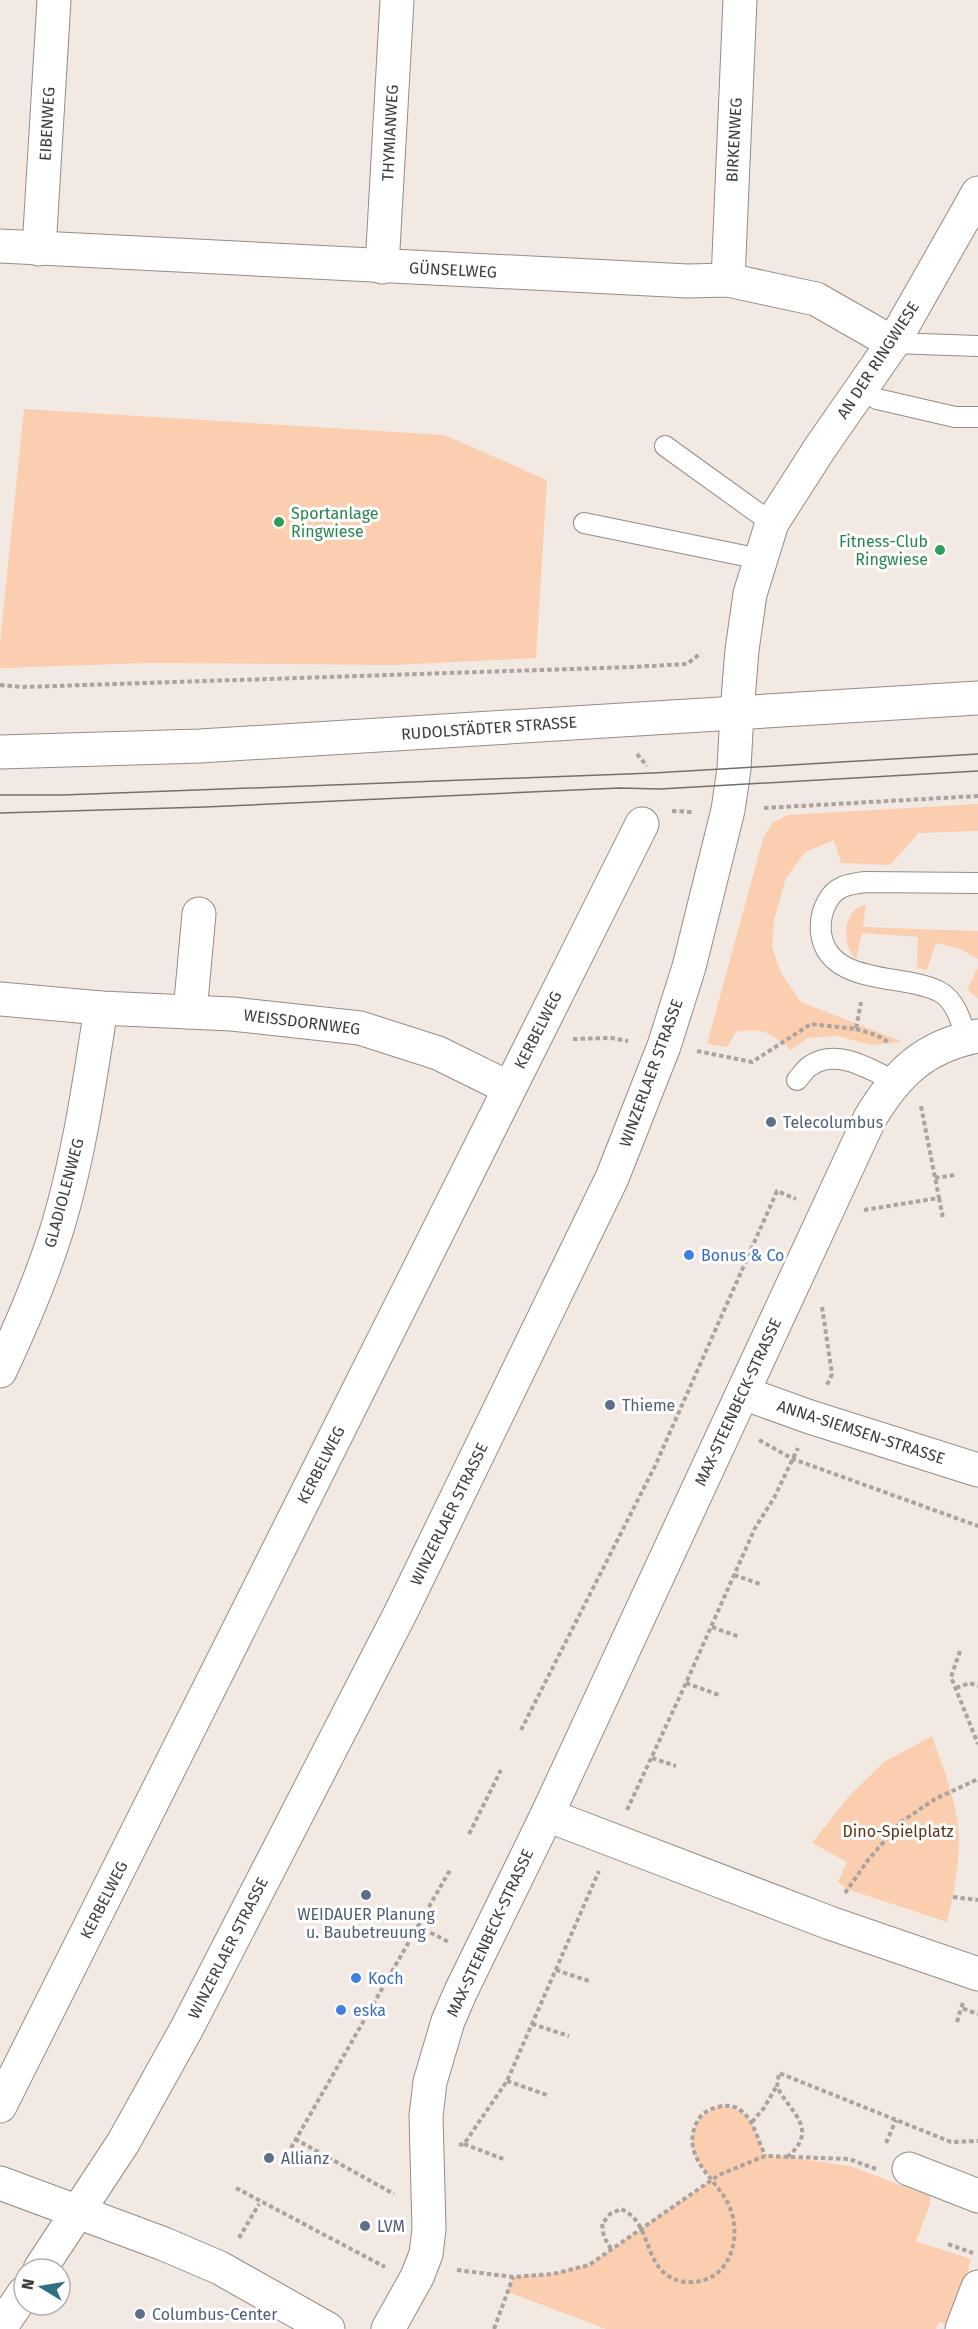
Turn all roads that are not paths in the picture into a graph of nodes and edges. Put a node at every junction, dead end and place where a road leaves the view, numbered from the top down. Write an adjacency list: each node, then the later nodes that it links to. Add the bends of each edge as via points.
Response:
1 (54, 0): 6 (street, EIBENWEG)
2 (398, 0): 7 (street, THYMIANWEG)
3 (740, 0): 8 (street, BIRKENWEG)
4 (978, 193): 9 (street, AN DER RINGWIESE)
5 (0, 246): 6 (street, GÜNSELWEG)
6 (39, 249): 7 (street, GÜNSELWEG)
7 (382, 267): 8 (street, GÜNSELWEG)
8 (728, 280): 9 (street, GÜNSELWEG, via 816,299)
9 (893, 343): 10 (lane); 11 (street, AN DER RINGWIESE)
10 (978, 346)
11 (861, 388): 12 (lane, via 877,399 954,417); 15 (street, AN DER RINGWIESE)
12 (978, 417)
13 (665, 446): 15 (lane)
14 (584, 523): 16 (lane)
15 (772, 523): 16 (street, AN DER RINGWIESE)
16 (760, 560): 18 (street, AN DER RINGWIESE, via 744,628)
17 (978, 698): 18 (street, RUDOLSTÄDTER STRASSE)
18 (737, 712): 19 (street, RUDOLSTÄDTER STRASSE, via 200,746); 39 (street, WINZERLAER STRASSE, via 725,826 689,967 664,1046 612,1178 402,1610 187,2028)
19 (0, 752)
20 (642, 824): 29 (street, KERBELWEG)
21 (978, 883): 26 (lane, via 848,884 839,888 825,905 821,928 828,953 850,970 940,992 949,998)
22 (199, 914): 25 (street)
23 (0, 999): 24 (street, WEISSDORNWEG)
24 (101, 1008): 25 (street, WEISSDORNWEG); 30 (street, GLADIOLENWEG, via 84,1116 60,1219 24,1321)
25 (190, 1012): 29 (street, WEISSDORNWEG, via 360,1028 438,1053)
26 (973, 1037): 28 (street, MAX-STEENBECK-STRASSE, via 934,1050)
27 (797, 1080): 28 (lane, via 810,1066 827,1059 852,1061)
28 (896, 1082): 31 (street, MAX-STEENBECK-STRASSE, via 870,1118)
29 (510, 1088): 35 (street, KERBELWEG)
30 (0, 1371)
31 (743, 1393): 32 (street, ANNA-SIEMSEN-STRASSE); 33 (street, MAX-STEENBECK-STRASSE)
32 (978, 1470)
33 (547, 1815): 34 (street, via 830,1923); 45 (street, MAX-STEENBECK-STRASSE, via 448,2021 430,2082 426,2116 426,2254)
34 (978, 1974)
35 (0, 2106)
36 (898, 2171): 38 (street)
37 (0, 2183): 39 (street)
38 (978, 2196)
39 (79, 2212): 40 (street, WINZERLAER STRASSE); 44 (street, via 220,2268)
40 (48, 2257)
41 (978, 2287): 46 (street)
42 (12, 2310): 43 (street)
43 (0, 2328)
44 (328, 2329)
45 (388, 2329)
46 (962, 2329)

